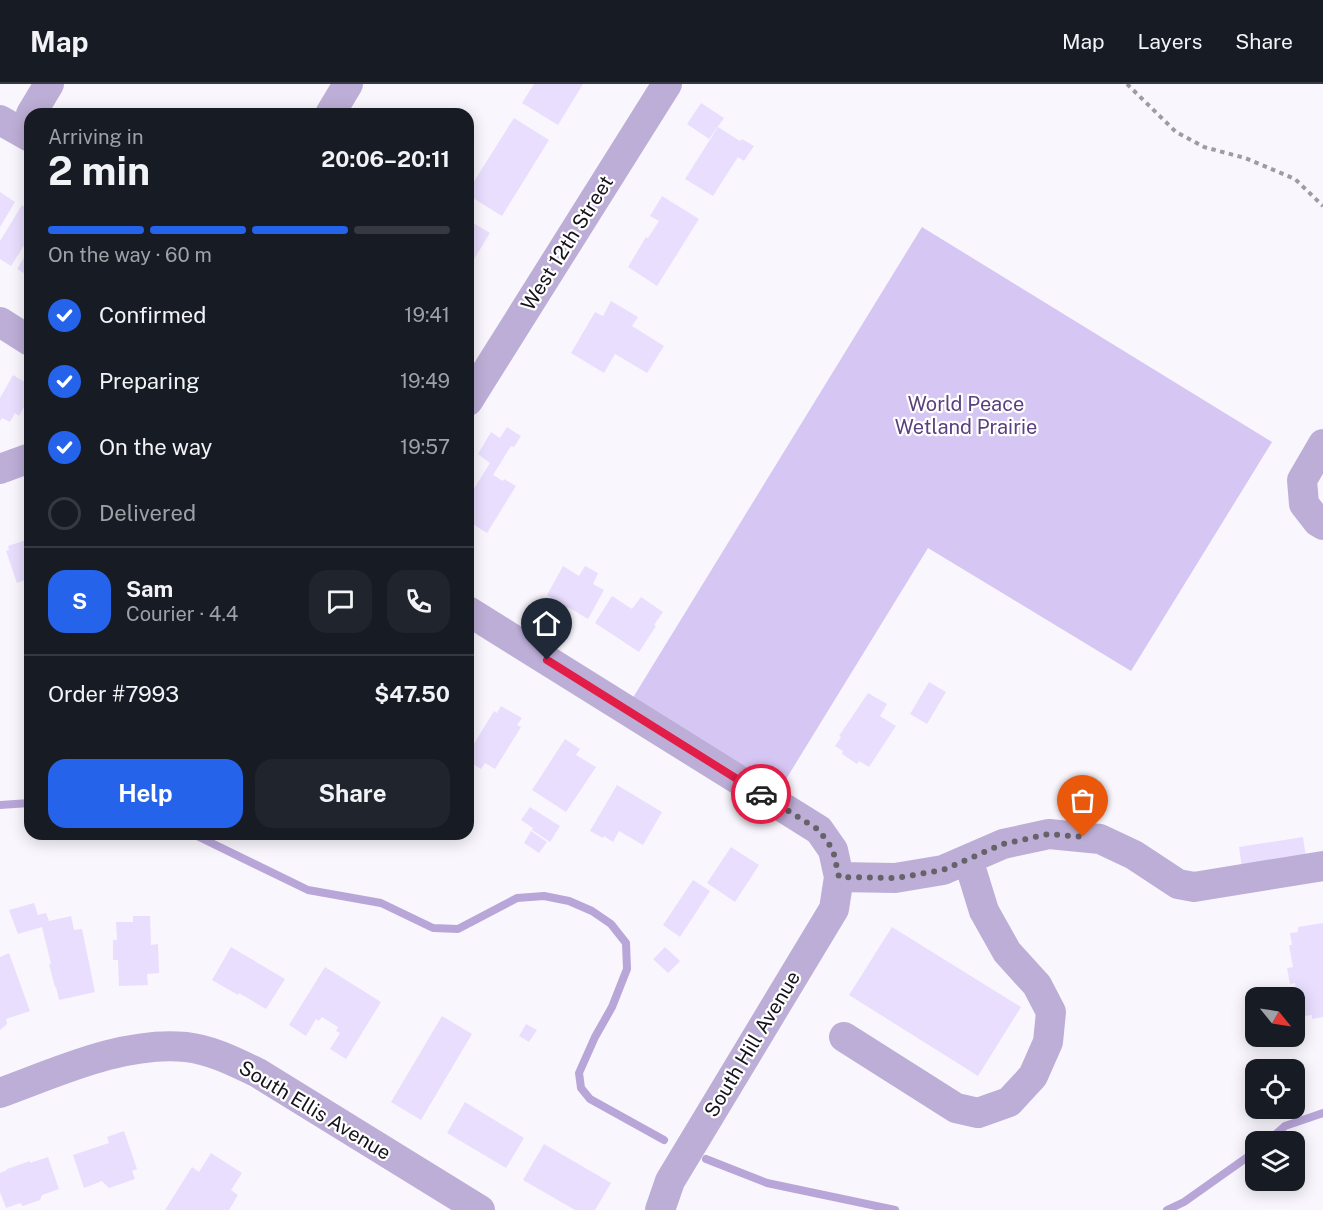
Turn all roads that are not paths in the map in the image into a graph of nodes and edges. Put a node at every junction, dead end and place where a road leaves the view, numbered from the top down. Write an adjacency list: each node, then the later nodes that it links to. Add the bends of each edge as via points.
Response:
1 (49, 84): 4 (street)
2 (348, 84): 5 (street)
3 (667, 84): 8 (street, West 12th Street)
4 (33, 108)
5 (334, 108)
6 (0, 322): 7 (street)
7 (24, 337)
8 (474, 391)
9 (1323, 444): 12 (street, via 1302,480)
10 (24, 460): 11 (street)
11 (0, 469)
12 (1313, 514)
13 (474, 614): 16 (street, via 819,830 833,850)
14 (968, 859): 15 (street, via 1003,844 1049,834 1100,839 1134,855 1178,884 1194,886); 16 (street, via 943,870 896,878); 17 (street, via 984,911 1007,952 1037,985 1051,1012 1048,1042 1033,1076 1010,1102 978,1113 956,1108)
15 (1323, 866)
16 (839, 877): 20 (street, South Hill Avenue, via 834,909 670,1181)
17 (844, 1037)
18 (0, 1093): 19 (street, South Ellis Avenue, via 111,1053 146,1047 186,1047 223,1056 258,1074)
19 (467, 1207)
20 (660, 1210)

